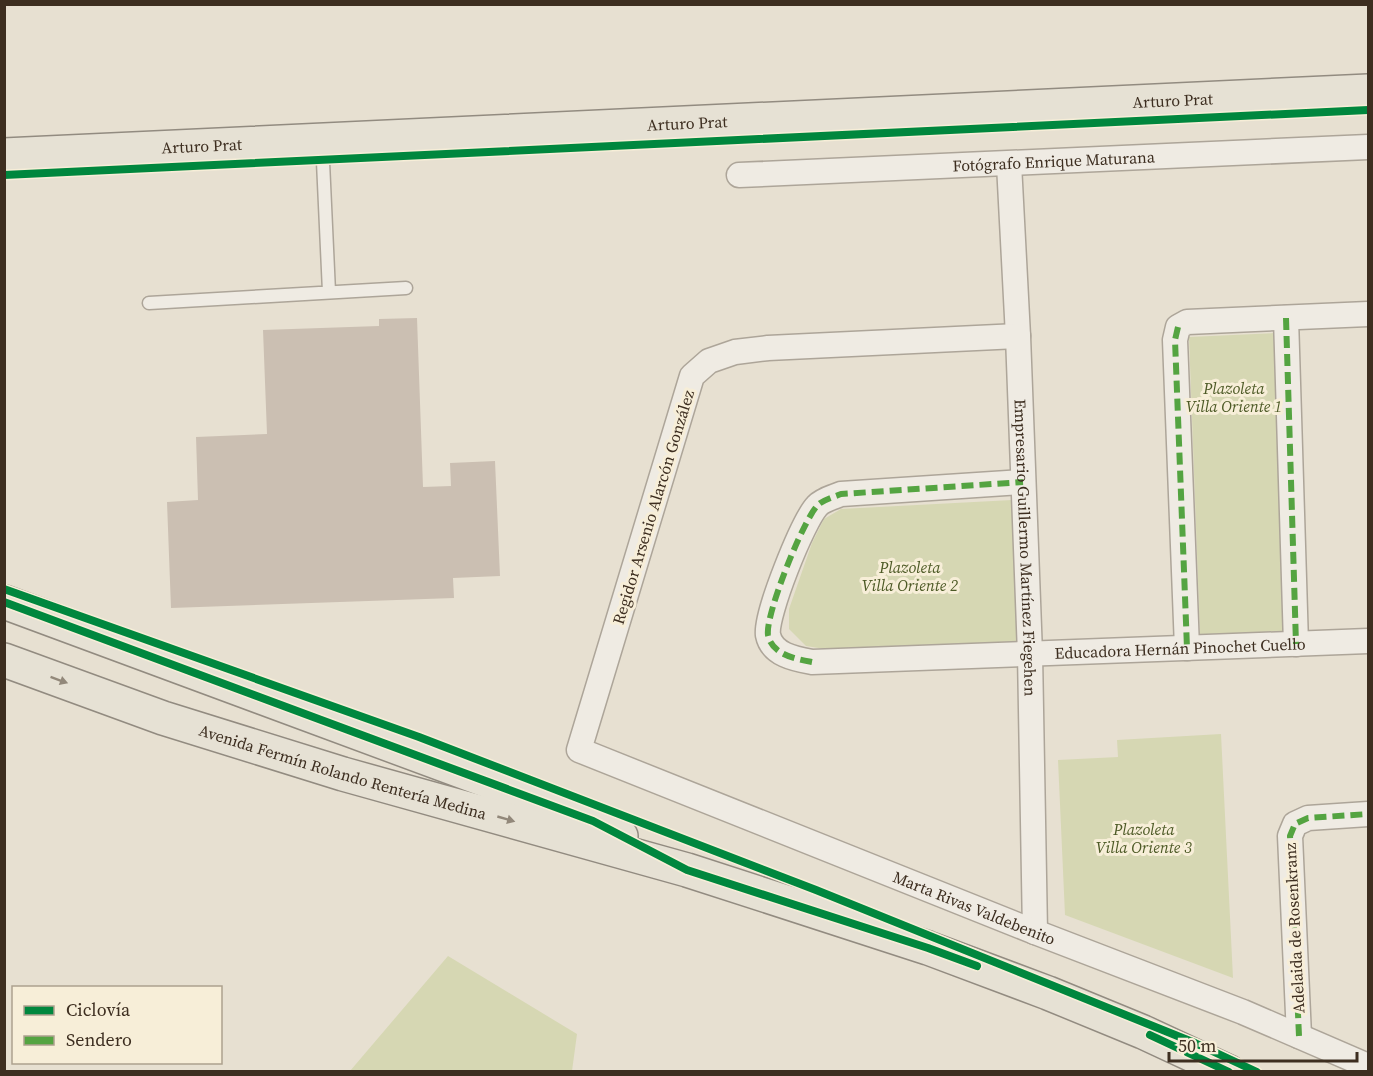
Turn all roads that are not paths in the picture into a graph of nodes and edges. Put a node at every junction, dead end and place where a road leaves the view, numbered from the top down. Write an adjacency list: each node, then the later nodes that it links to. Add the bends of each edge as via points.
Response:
1 (1368, 91): 2 (main road, Arturo Prat)
2 (322, 140): 4 (main road, Arturo Prat); 10 (lane)
3 (1368, 147): 6 (street, Fotógrafo Enrique Maturana)
4 (75, 151): 5 (main road, Arturo Prat); 8 (main road)
5 (4, 155)
6 (1009, 164): 7 (street, Fotógrafo Enrique Maturana); 14 (street, Empresario Guillermo Martínez Fiegehen)
7 (739, 175)
8 (4, 176)
9 (406, 288): 10 (lane)
10 (329, 292): 11 (lane)
11 (148, 303)
12 (1368, 314): 13 (street)
13 (1286, 318): 18 (street); 19 (street, via 1187,321 1178,327 1174,340)
14 (1018, 336): 15 (street, Empresario Guillermo Martínez Fiegehen); 22 (street, Regidor Arsenio Alarcón González, via 735,352 709,361 692,376)
15 (1023, 482): 20 (street, Empresario Guillermo Martínez Fiegehen); 20 (street, Educadora Hernán Pinochet Cuello, via 841,494 817,505 801,532 768,635 787,657 812,662)
16 (4, 602): 24 (main road, Avenida Fermín Rolando Rentería Medina, via 584,818)
17 (1368, 641): 18 (street, Educadora Hernán Pinochet Cuello)
18 (1296, 644): 19 (street, Educadora Hernán Pinochet Cuello)
19 (1187, 648): 20 (street, Educadora Hernán Pinochet Cuello)
20 (1030, 654): 25 (street, Empresario Guillermo Martínez Fiegehen)
21 (4, 660): 24 (main road, Avenida Fermín Rolando Rentería Medina, one-way to 24, via 163,718 343,774)
22 (579, 750): 25 (street, Marta Rivas Valdebenito)
23 (1368, 814): 26 (street, Adelaida de Rosenkranz, via 1308,818 1295,824 1290,836)
24 (687, 870): 28 (main road, Avenida Fermín Rolando Rentería Medina, via 928,948 1058,997)
25 (1035, 932): 26 (street, Marta Rivas Valdebenito)
26 (1299, 1036): 27 (street, Marta Rivas Valdebenito)
27 (1368, 1066)
28 (1229, 1071)

